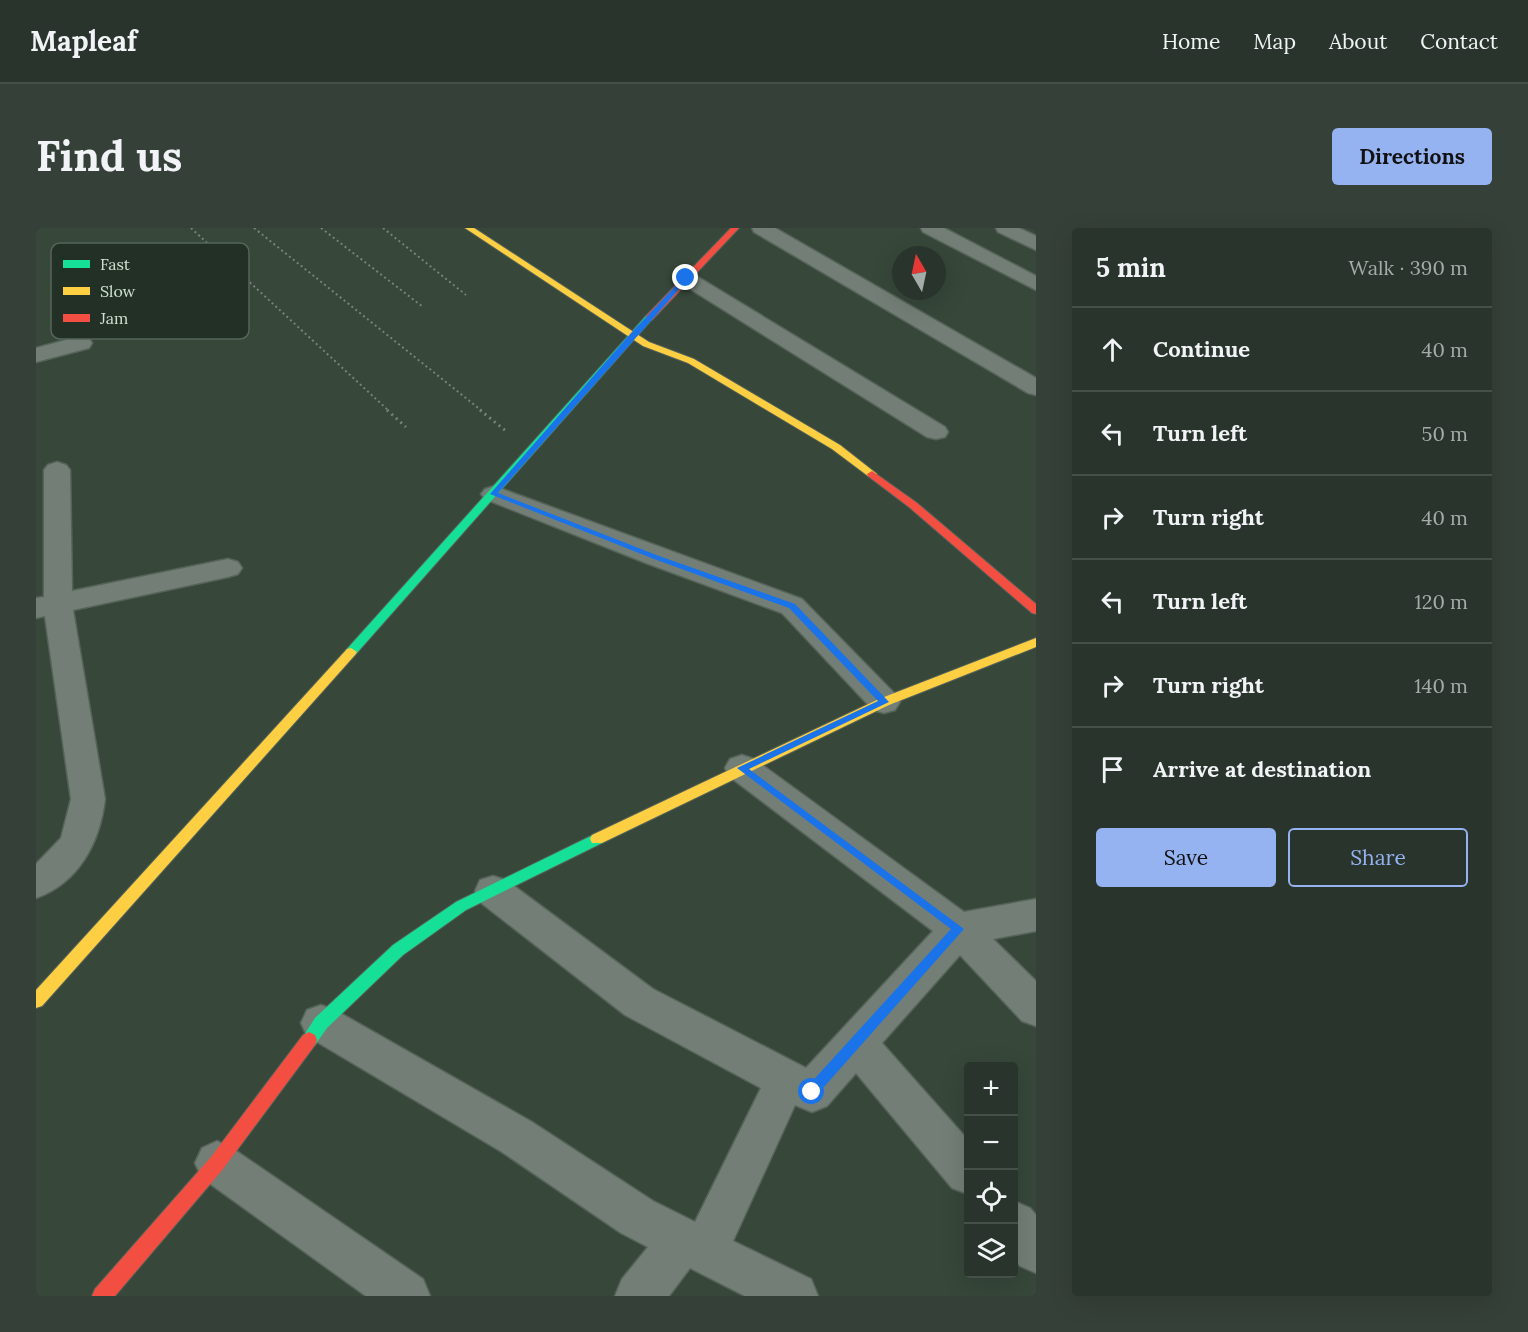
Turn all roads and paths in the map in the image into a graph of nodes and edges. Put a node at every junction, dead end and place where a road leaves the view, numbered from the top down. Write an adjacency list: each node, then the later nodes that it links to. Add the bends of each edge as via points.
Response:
1 (191, 228): 10 (path)
2 (254, 228): 22 (path)
3 (321, 228): 16 (path)
4 (383, 228): 15 (path)
5 (469, 228): 17 (street)
6 (735, 228): 12 (street)
7 (762, 228): 20 (street)
8 (930, 228): 14 (street)
9 (1005, 228): 11 (street)
10 (207, 243)
11 (1036, 244)
12 (686, 278): 17 (street); 23 (street)
13 (249, 282): 21 (path)
14 (1036, 284)
15 (466, 295)
16 (423, 306)
17 (633, 335): 25 (street); 28 (street, via 657,350 691,361 836,447 914,505)
18 (81, 343): 19 (street)
19 (36, 355)
20 (1036, 388)
21 (406, 427)
22 (506, 431)
23 (936, 432)
24 (57, 470): 27 (street)
25 (494, 494): 30 (street, via 792,606); 36 (street)
26 (228, 568): 27 (street)
27 (47, 606): 32 (street, via 88,799 85,822 74,849)
28 (1036, 610)
29 (1036, 642): 30 (street)
30 (884, 702): 31 (street)
31 (742, 768): 33 (street); 35 (street)
32 (36, 883)
33 (493, 891): 38 (street, via 461,906 398,950); 40 (street, via 639,1002)
34 (1036, 915): 35 (street)
35 (959, 929): 37 (street); 39 (street)
36 (36, 1001)
37 (1036, 1008)
38 (321, 1023): 41 (street); 44 (street, via 517,1137 637,1217)
39 (856, 1043): 40 (street, via 812,1092); 42 (street)
40 (786, 1080): 44 (street)
41 (217, 1163): 46 (street); 47 (street)
42 (967, 1170)
43 (1018, 1229): 45 (street)
44 (694, 1246): 48 (street); 49 (street)
45 (1036, 1250)
46 (392, 1292)
47 (102, 1296)
48 (639, 1296)
49 (794, 1296)

